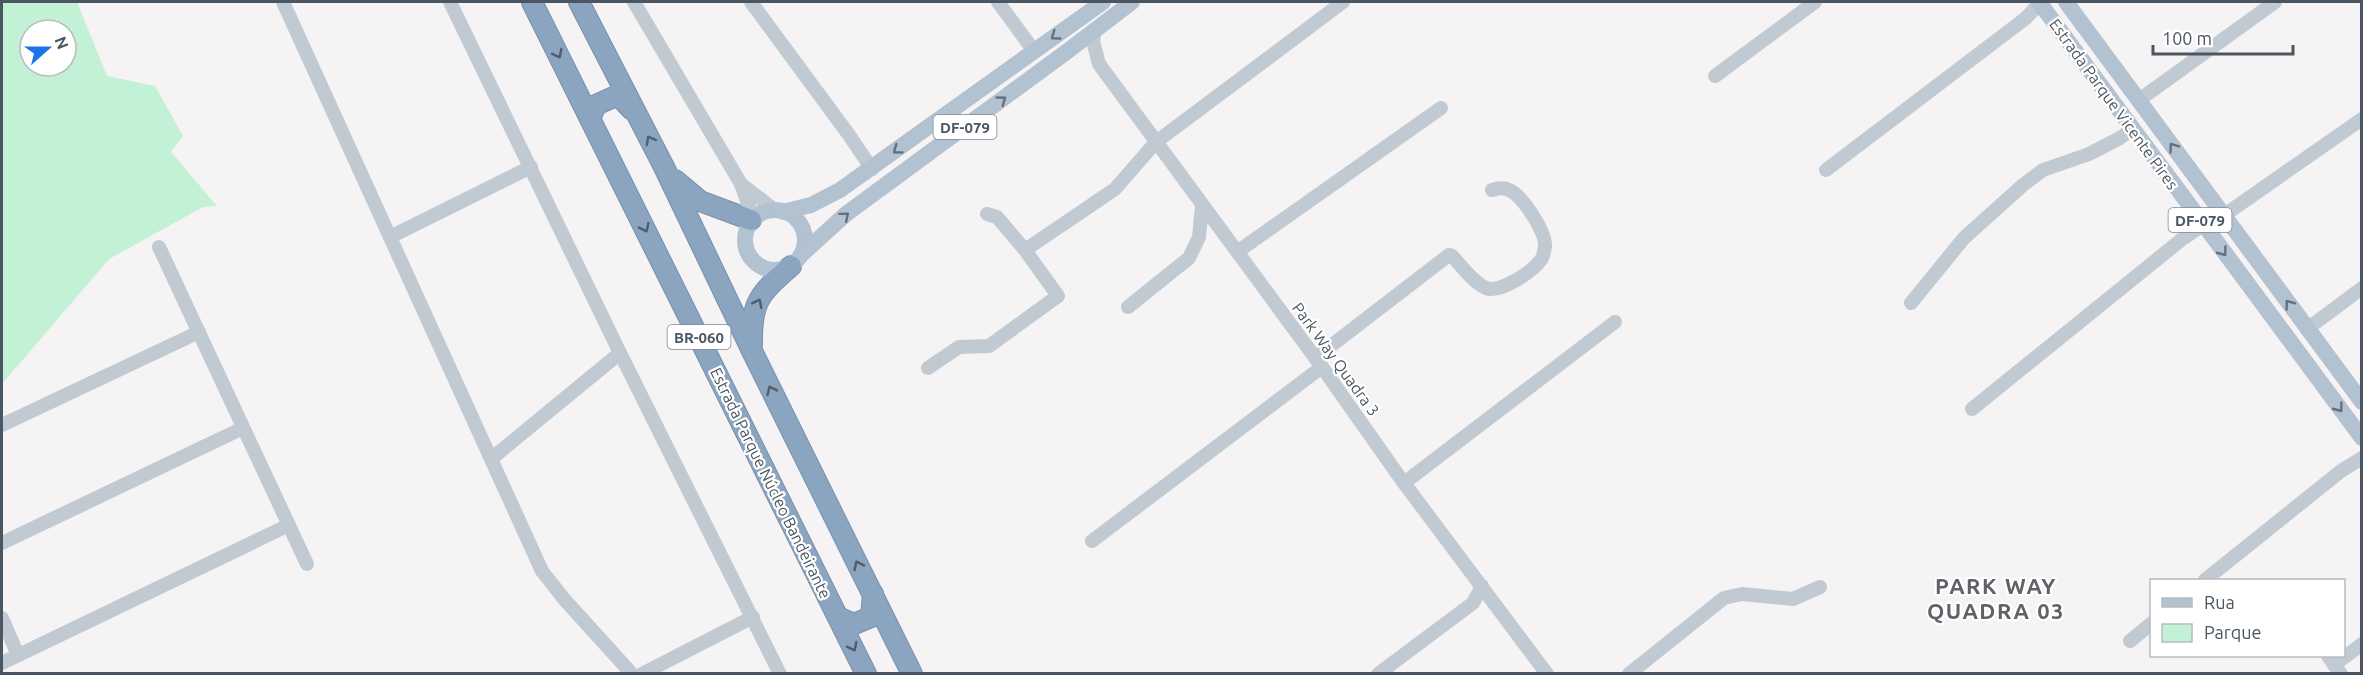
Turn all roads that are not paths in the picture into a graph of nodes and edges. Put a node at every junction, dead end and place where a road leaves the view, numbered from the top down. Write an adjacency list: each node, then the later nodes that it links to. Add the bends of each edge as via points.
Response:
1 (283, 2): 39 (street)
2 (450, 2): 27 (street)
3 (532, 2): 23 (highway, Estrada Parque Núcleo Bandeirante / BR-060, one-way to 23)
4 (634, 2): 31 (street)
5 (751, 2): 29 (street)
6 (998, 2): 17 (street)
7 (1132, 2): 15 (main road, DF-079)
8 (1343, 2): 26 (street)
9 (1815, 2): 19 (street)
10 (2040, 2): 25 (main road, Estrada Parque Vicente Pires / DF-079); 30 (street, via 2026,18)
11 (2066, 2): 20 (main road, Estrada Parque Vicente Pires / DF-079)
12 (2275, 2): 20 (street)
13 (1096, 3): 17 (main road, DF-079, one-way to 17)
14 (583, 6): 22 (highway, BR-060)
15 (1095, 29): 16 (main road, DF-079); 18 (street, Park Way Quadra 3, via 1093,41)
16 (1069, 50): 18 (street, Park Way Quadra 3); 43 (main road, DF-079, one-way to 16, via 846,214)
17 (1034, 51): 29 (main road, DF-079, one-way to 29)
18 (1099, 64): 26 (street, Park Way Quadra 3)
19 (1715, 76)
20 (2139, 100): 36 (main road, Estrada Parque Vicente Pires / DF-079, one-way to 20)
21 (1441, 108): 42 (street)
22 (635, 113): 23 (highway, via 618,95 596,105); 28 (highway, BR-060, one-way to 22)
23 (590, 119): 73 (highway, Estrada Parque Núcleo Bandeirante / BR-060, one-way to 73)
24 (2361, 119): 36 (street)
25 (2132, 129): 38 (main road, Estrada Parque Vicente Pires / DF-079); 45 (street, via 2089,154 2043,170 2023,185 1964,238)
26 (1156, 142): 33 (street, Park Way Quadra 3); 41 (street, via 1115,189)
27 (531, 167): 39 (street); 51 (street)
28 (664, 168): 37 (highway, via 700,201); 50 (highway, BR-060)
29 (872, 169): 34 (main road, DF-079, via 812,205)
30 (1826, 170)
31 (741, 184): 34 (street); 37 (street)
32 (1492, 190): 52 (street, via 1508,189 1518,196 1543,233 1543,256 1534,267 1521,278 1490,289 1449,255)
33 (1202, 206): 42 (street, Park Way Quadra 3); 46 (street, via 1199,237 1189,258)
34 (780, 211): 37 (main road, DF-079, via 766,211); 43 (main road, via 796,219 804,233 804,248)
35 (987, 214): 41 (street, via 997,217)
36 (2223, 216): 48 (main road, Estrada Parque Vicente Pires / DF-079, one-way to 36)
37 (752, 219): 43 (main road, via 746,243 755,261 769,269 784,269)
38 (2203, 225): 55 (street); 58 (main road, Estrada Parque Vicente Pires / DF-079, one-way to 58)
39 (390, 237): 60 (street)
40 (159, 247): 49 (street)
41 (1025, 250): 53 (street, via 1058,296 989,346 959,347)
42 (1237, 252): 52 (street, Park Way Quadra 3)
43 (796, 260): 50 (highway, one-way to 43, via 757,302)
44 (2361, 288): 48 (street)
45 (1911, 303)
46 (1128, 307)
47 (1616, 322): 61 (street)
48 (2307, 329): 54 (main road, Estrada Parque Vicente Pires / DF-079)
49 (199, 333): 56 (street); 57 (street)
50 (752, 351): 69 (highway, BR-060, one-way to 50)
51 (620, 352): 60 (street); 72 (street)
52 (1319, 363): 61 (street, Park Way Quadra 3); 63 (street)
53 (928, 368)
54 (2361, 402)
55 (1972, 409)
56 (2, 425)
57 (243, 428): 62 (street); 64 (street)
58 (2361, 438)
59 (2361, 458): 66 (street)
60 (491, 459): 81 (street, via 542,571)
61 (1404, 483): 67 (street, Park Way Quadra 3)
62 (289, 525): 65 (street); 78 (street)
63 (1092, 541)
64 (2, 543)
65 (307, 564)
66 (2206, 579)
67 (1482, 586): 70 (street, Park Way Quadra 3); 71 (street)
68 (1820, 587): 88 (street, via 1793,598 1742,594 1724,598)
69 (873, 594): 73 (highway, via 871,617 854,624); 85 (highway, BR-060)
70 (1492, 600): 71 (street); 87 (street, Park Way Quadra 3)
71 (1473, 603): 86 (street)
72 (753, 617): 82 (street); 83 (street)
73 (838, 617): 84 (highway, Estrada Parque Núcleo Bandeirante / BR-060, one-way to 84)
74 (2, 618): 78 (street)
75 (2150, 624): 76 (street)
76 (2130, 640)
77 (2361, 644): 79 (street)
78 (18, 655): 80 (street)
79 (2345, 656)
80 (2, 663)
81 (632, 674)
82 (642, 674)
83 (780, 674)
84 (866, 674)
85 (912, 674)
86 (1378, 674)
87 (1547, 674)
88 (1629, 674)

